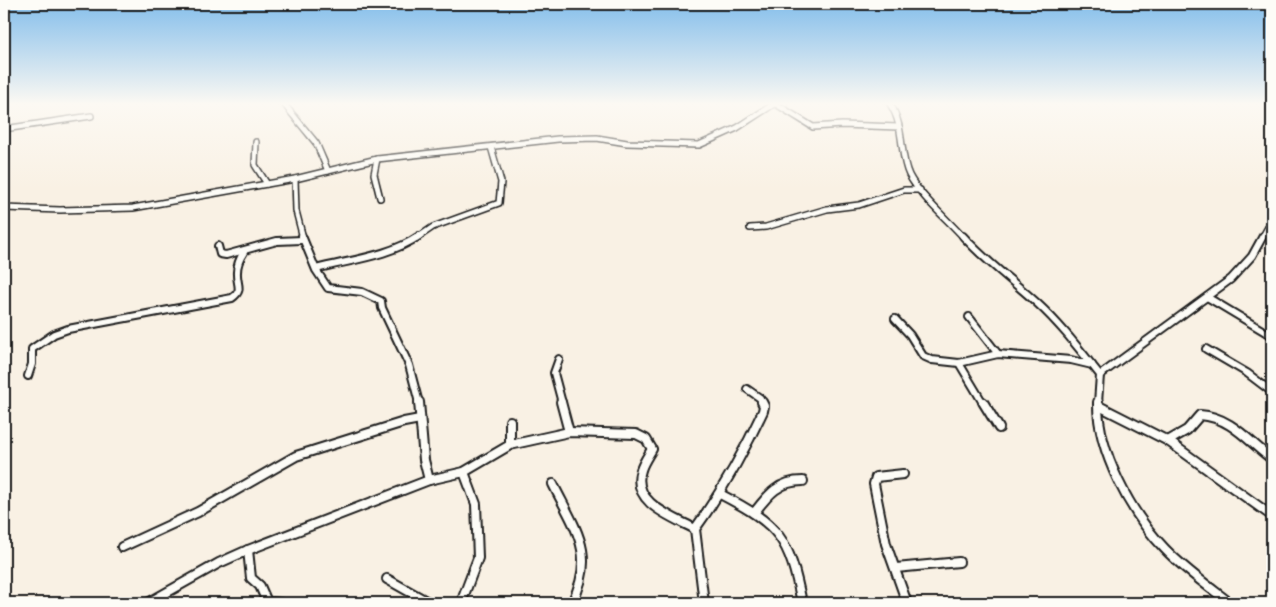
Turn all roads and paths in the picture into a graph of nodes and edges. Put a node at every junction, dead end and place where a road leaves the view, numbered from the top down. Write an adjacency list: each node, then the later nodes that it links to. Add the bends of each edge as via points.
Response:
1 (307, 132): 7 (street, via 316,143)
2 (727, 132): 5 (street, via 699,145 576,138)
3 (900, 132): 10 (street, via 909,175)
4 (256, 142): 9 (street, via 255,165)
5 (491, 147): 6 (street); 20 (street, via 501,179 498,203 433,227 409,243 387,252)
6 (377, 159): 7 (street); 11 (street, via 373,170)
7 (328, 171): 8 (street)
8 (295, 179): 9 (street); 15 (street, via 294,201)
9 (267, 184): 12 (street, via 133,208)
10 (920, 190): 14 (street, via 904,190 859,205); 29 (street, via 976,251 1068,334)
11 (380, 198)
12 (4, 208)
13 (1272, 220): 21 (street, via 1252,256 1231,279)
14 (750, 228)
15 (299, 232): 16 (street); 17 (street)
16 (293, 238): 17 (street); 19 (street)
17 (302, 240): 20 (street)
18 (218, 246): 19 (street, via 223,255)
19 (244, 252): 31 (street, via 237,269 240,288 232,298 60,331 32,348)
20 (316, 269): 35 (street, via 328,288 354,290 373,295 381,301 402,348 419,401)
21 (1207, 297): 24 (street); 30 (street)
22 (969, 317): 26 (street)
23 (895, 319): 28 (street, via 923,356)
24 (1272, 336)
25 (1206, 349): 33 (street)
26 (998, 354): 28 (street); 29 (street)
27 (559, 359): 38 (street, via 554,373)
28 (959, 363): 37 (street)
29 (1092, 365): 30 (street)
30 (1100, 375): 34 (street)
31 (28, 376)
32 (747, 389): 47 (street, via 760,398 764,406 762,414 747,450)
33 (1272, 392)
34 (1099, 406): 39 (street); 64 (street, via 1098,419 1108,453 1139,515 1165,548)
35 (420, 420): 44 (street, via 423,464); 51 (street, via 404,422 296,456 198,512)
36 (510, 420): 40 (street)
37 (999, 428)
38 (569, 432): 40 (street); 50 (street, via 636,434 650,442 652,449 638,481 641,491 660,511)
39 (1168, 441): 41 (street, via 1187,430 1200,415 1208,415 1234,426); 49 (street)
40 (510, 445): 42 (street)
41 (1272, 459)
42 (464, 472): 44 (street); 59 (street, via 476,504 478,558)
43 (903, 474): 54 (street, via 876,477 874,484 886,544)
44 (429, 480): 52 (street)
45 (803, 481): 48 (street, via 781,483)
46 (553, 484): 60 (street, via 584,553 582,583)
47 (720, 494): 48 (street); 50 (street)
48 (754, 513): 62 (street, via 784,541)
49 (1272, 516)
50 (694, 529): 61 (street)
51 (122, 547)
52 (248, 550): 56 (street); 57 (street, via 251,578 260,586 267,602)
53 (959, 562): 54 (street)
54 (896, 568): 63 (street)
55 (387, 579): 58 (street)
56 (148, 603)
57 (280, 603)
58 (434, 603)
59 (461, 603)
60 (572, 603)
61 (704, 603)
62 (802, 603)
63 (907, 603)
64 (1230, 603)

